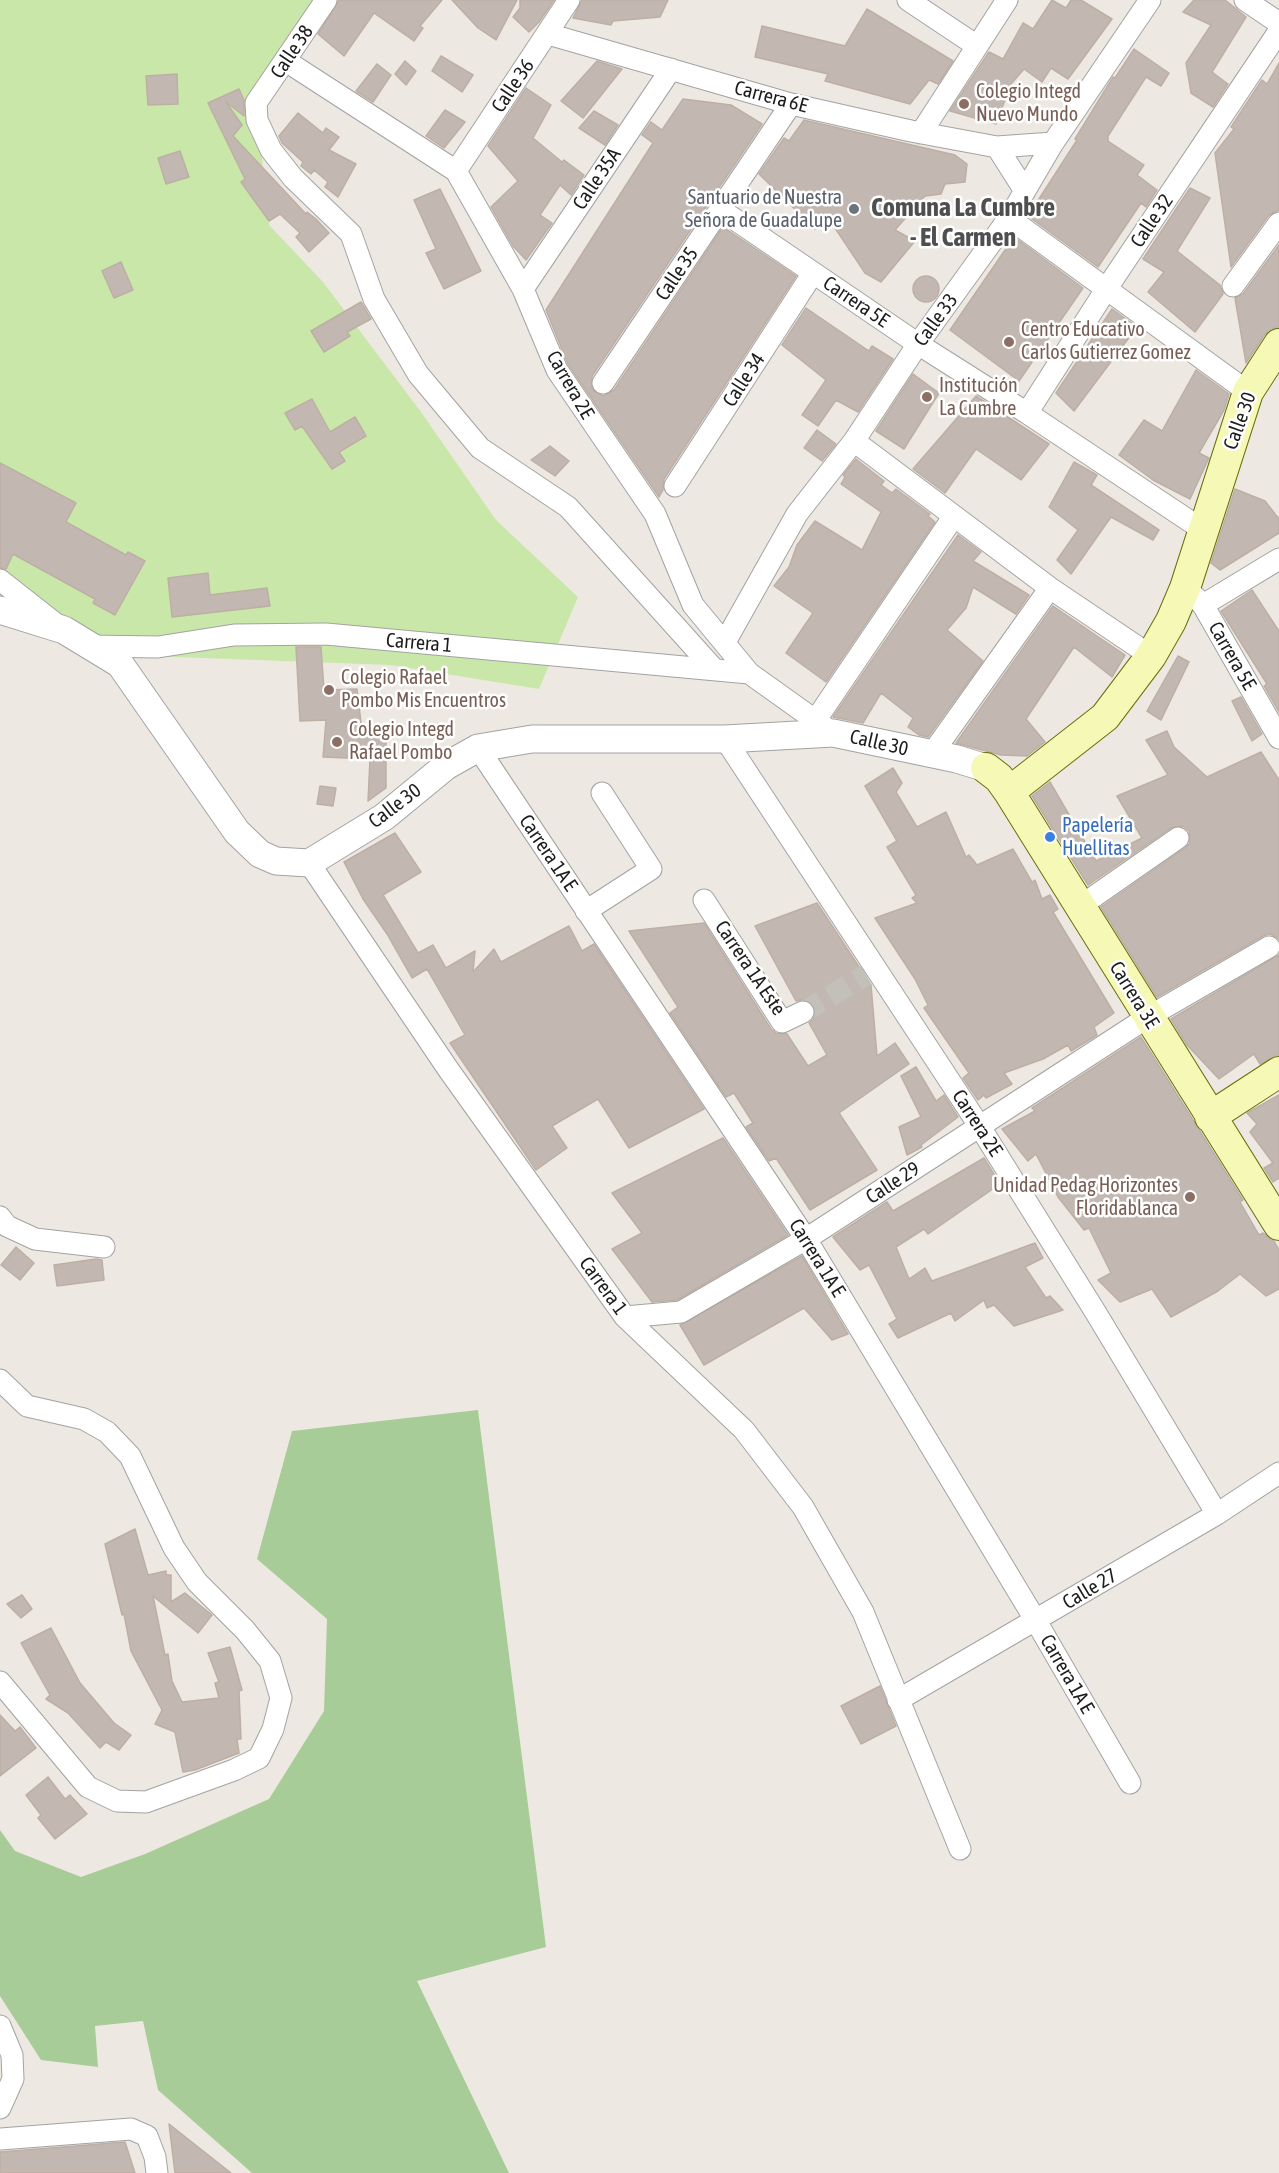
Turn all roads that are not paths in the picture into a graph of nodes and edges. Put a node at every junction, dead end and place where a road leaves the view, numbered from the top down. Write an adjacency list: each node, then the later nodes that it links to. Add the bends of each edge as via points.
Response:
1 (326, 0): 11 (street, Calle 38)
2 (569, 0): 9 (street, Calle 36)
3 (908, 0): 10 (street)
4 (1007, 0): 10 (street)
5 (1150, 0): 15 (street, Calle 33)
6 (1245, 0): 7 (street)
7 (1279, 23)
8 (1279, 31): 24 (street, Calle 32)
9 (548, 34): 12 (street, Carrera 6E); 17 (street, Calle 36)
10 (977, 46): 14 (street)
11 (286, 61): 17 (street, Carrera 2E); 44 (street, Calle 38, via 256,103 257,120 271,150 292,178 351,234 374,299 418,374 480,448 568,507)
12 (671, 69): 13 (street, Carrera 6E); 25 (street, Calle 35A)
13 (791, 104): 14 (street, Carrera 6E); 19 (street, Calle 35)
14 (921, 133): 16 (street, Carrera 6E)
15 (1053, 143): 16 (street, Carrera 6E); 18 (street, Calle 33)
16 (997, 147): 18 (street)
17 (456, 171): 25 (street, Carrera 2E)
18 (1024, 191): 20 (street, Calle 33)
19 (721, 210): 22 (street, Carrera 5E); 28 (street, Calle 35)
20 (1009, 218): 24 (street); 26 (street, Calle 33)
21 (1279, 223): 23 (street)
22 (813, 273): 26 (street, Carrera 5E); 32 (street, Calle 34)
23 (1233, 286)
24 (1107, 288): 29 (street); 30 (street, Calle 32)
25 (523, 289): 41 (street, Carrera 2E, via 557,370 655,514 693,605)
26 (918, 344): 30 (street, Carrera 5E); 31 (street, Calle 33)
27 (1279, 344): 29 (main road, Calle 30)
28 (603, 383)
29 (1248, 392): 34 (main road, Calle 30)
30 (1027, 413): 34 (street, Carrera 5E)
31 (854, 441): 33 (street); 41 (street, Calle 33, via 797,514)
32 (675, 486)
33 (954, 516): 37 (street); 46 (street)
34 (1203, 530): 38 (main road, Calle 30)
35 (1279, 559): 38 (street)
36 (0, 580): 40 (street)
37 (1050, 588): 43 (street); 50 (street)
38 (1194, 596): 43 (main road, Calle 30, via 1171,621); 47 (street, Carrera 5E)
39 (0, 610): 40 (street)
40 (64, 630): 42 (street)
41 (728, 644): 44 (street, Calle 33, via 731,658 727,665); 45 (street, Carrera 2E)
42 (89, 646): 44 (street, Carrera 1, via 158,646 234,635 326,634); 56 (street, via 120,664 237,832 260,854 276,861)
43 (1150, 657): 51 (main road, Calle 30, via 1105,717)
44 (715, 670): 45 (street, Carrera 1)
45 (749, 673): 46 (street, Carrera 2E)
46 (824, 727): 48 (street, Calle 30); 50 (street, Calle 30)
47 (1279, 738)
48 (725, 739): 49 (street, Calle 30, via 532,739); 65 (street, Carrera 2E, via 871,972)
49 (478, 748): 56 (street, Calle 30, via 446,766 384,817); 59 (street, Carrera 1A E)
50 (932, 755): 52 (street, Calle 30)
51 (1039, 766): 52 (main road, Calle 30); 53 (main road, Calle 30)
52 (986, 768): 53 (main road, Carrera 3E)
53 (1009, 792): 58 (main road, Carrera 3E)
54 (602, 793): 59 (street, via 651,869)
55 (1178, 838): 58 (street)
56 (309, 863): 70 (street, Carrera 1, via 448,1069)
57 (704, 900): 61 (street, Carrera 1A Este, via 782,1022)
58 (1079, 907): 62 (main road, Carrera 3E)
59 (586, 911): 68 (street, Carrera 1A E)
60 (1269, 946): 62 (street, Calle 29)
61 (803, 1012)
62 (1148, 1017): 64 (main road, Carrera 3E); 65 (street, Calle 29)
63 (1279, 1072): 64 (main road)
64 (1210, 1117): 67 (main road, Carrera 3E)
65 (980, 1127): 68 (street, Calle 29); 73 (street, Carrera 2E)
66 (0, 1217): 69 (street, via 7,1226 35,1239)
67 (1279, 1225)
68 (806, 1239): 70 (street, Calle 29, via 681,1312); 74 (street, Carrera 1A E)
69 (104, 1247)
70 (625, 1317): 76 (street, Carrera 1, via 744,1430 804,1507 864,1612)
71 (0, 1380): 75 (street, via 27,1406 84,1419 107,1432 130,1456 174,1548 197,1582 270,1660 281,1698 273,1729 259,1758 146,1802 126,1801 88,1787)
72 (1279, 1473): 73 (street, Calle 27)
73 (1217, 1514): 74 (street, Calle 27)
74 (1036, 1621): 76 (street, Calle 27); 77 (street, Carrera 1A E)
75 (0, 1682)
76 (898, 1700): 78 (street, Carrera 1)
77 (1130, 1783)
78 (960, 1849)
79 (0, 2026): 80 (street, via 12,2055 13,2079)
80 (0, 2108)
81 (0, 2139): 82 (street, via 130,2129 147,2136)
82 (157, 2173)

